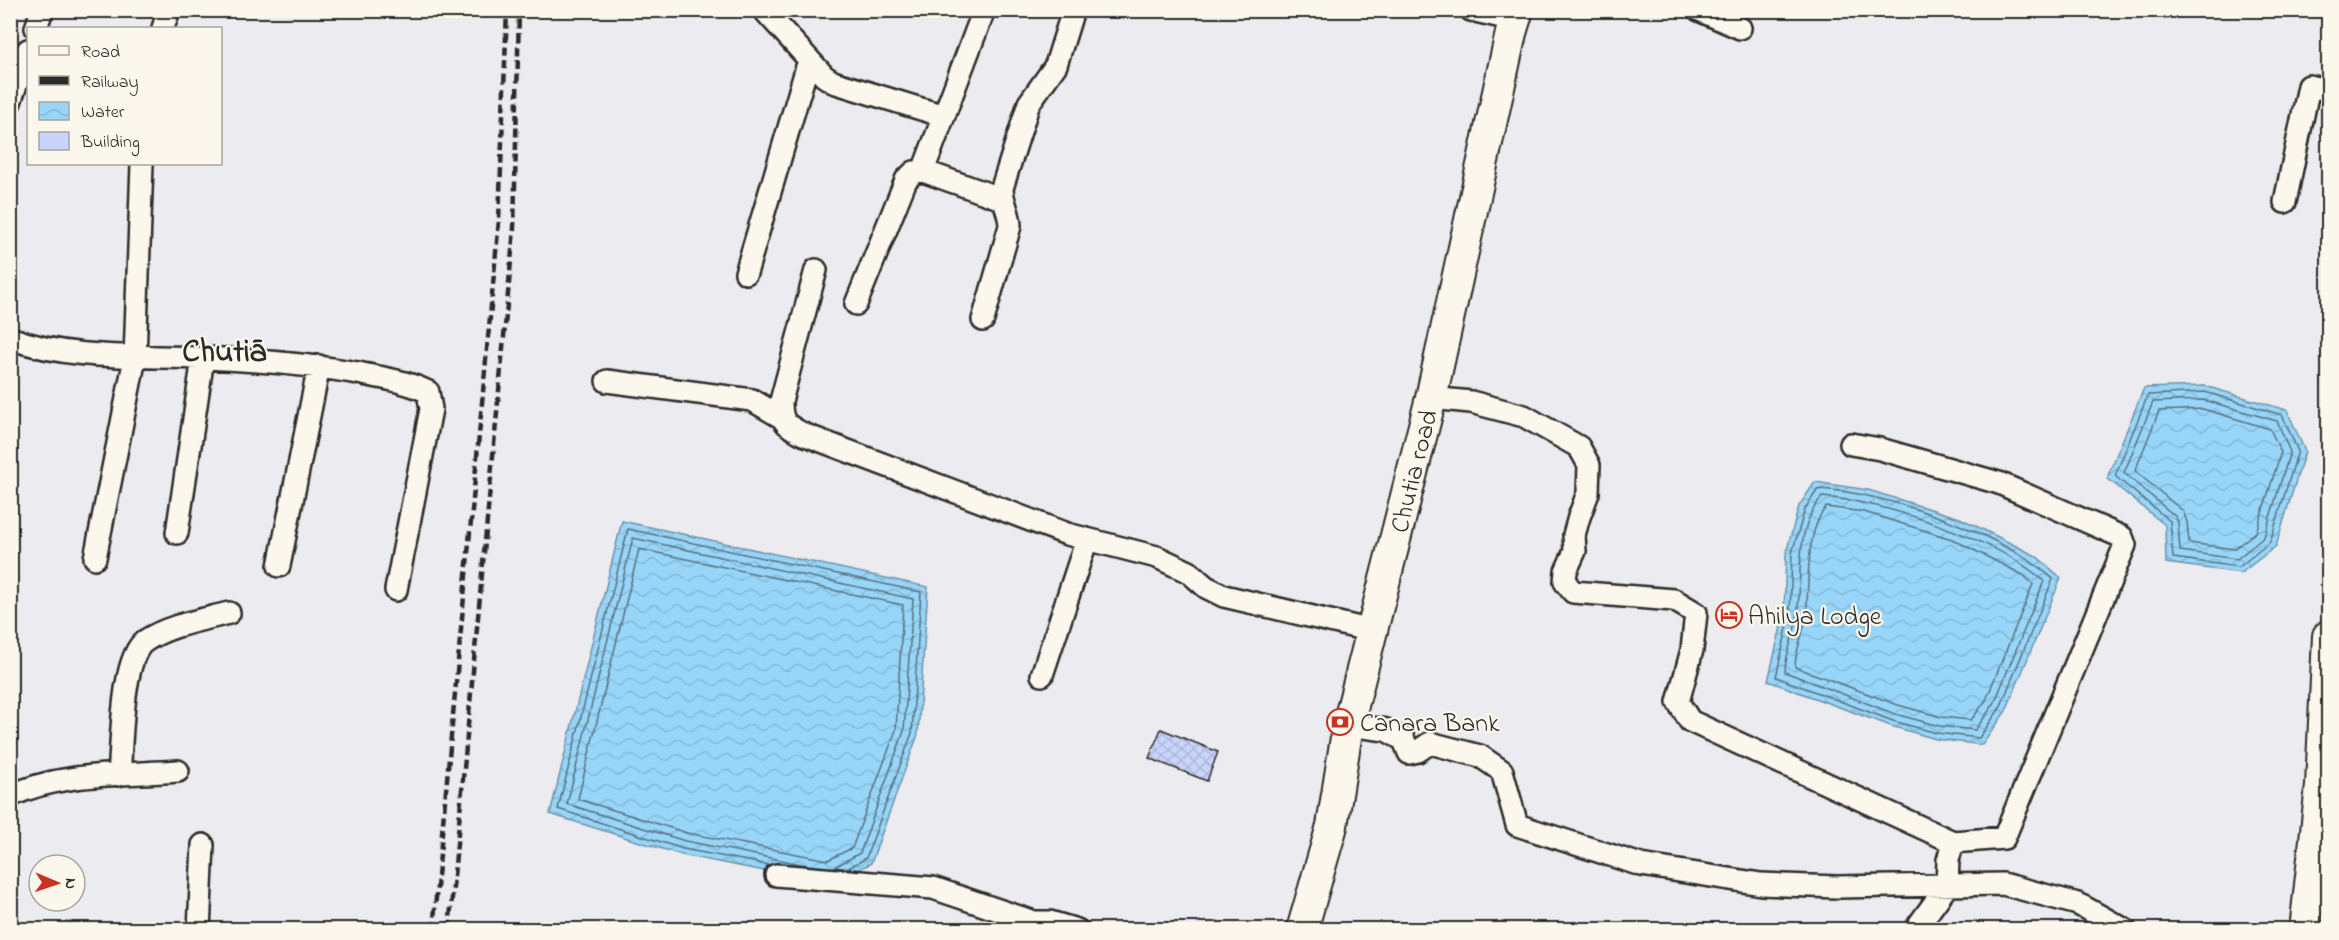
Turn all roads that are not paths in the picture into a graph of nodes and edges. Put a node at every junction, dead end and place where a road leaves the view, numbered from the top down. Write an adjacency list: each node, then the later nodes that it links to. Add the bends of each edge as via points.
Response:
1 (42, 10): 9 (street)
2 (169, 10): 10 (street)
3 (764, 10): 13 (street)
4 (984, 10): 16 (street)
5 (1073, 10): 19 (street, via 1056,65 1029,103)
6 (1471, 10): 8 (street)
7 (1699, 10): 11 (street)
8 (1517, 16): 30 (street, Chutia road)
9 (36, 27)
10 (163, 27)
11 (1740, 28)
12 (27, 53): 15 (street)
13 (809, 60): 16 (street, via 824,76 840,85); 22 (street)
14 (2328, 90): 20 (street, via 2309,86)
15 (10, 102)
16 (944, 116): 18 (street)
17 (142, 165): 26 (street)
18 (923, 171): 19 (street); 23 (street, via 914,172 906,180)
19 (1002, 199): 24 (street, via 1010,226)
20 (2285, 202)
21 (816, 270): 31 (street, via 781,401)
22 (746, 273)
23 (856, 304)
24 (983, 320)
25 (10, 338): 26 (street, via 36,348)
26 (135, 358): 27 (street); 35 (street)
27 (203, 358): 28 (street); 33 (street)
28 (319, 366): 36 (street); 37 (street, via 411,383 428,392 431,409)
29 (607, 381): 31 (street, via 752,400)
30 (1431, 398): 39 (street, Chutia road); 46 (street, via 1471,402 1524,416 1579,447 1589,465 1588,493 1565,582 1572,592 1674,600 1696,613 1692,650 1678,702 1690,721)
31 (781, 417): 34 (street, via 803,434)
32 (1851, 444): 46 (street, via 2000,483 2122,537 2125,545 2004,838)
33 (177, 533)
34 (1087, 539): 39 (street, via 1157,557 1189,572 1224,596); 41 (street)
35 (96, 558)
36 (279, 566)
37 (396, 590)
38 (229, 613): 44 (street, via 165,631 137,650 126,689)
39 (1372, 631): 42 (street, Chutia road)
40 (2328, 649): 55 (street, via 2321,786)
41 (1042, 675)
42 (1348, 725): 49 (street, via 1386,730 1404,740 1409,753 1430,743 1480,756 1502,771 1517,825 1641,865 1761,885); 52 (street, Chutia road, via 1332,826)
43 (178, 771): 44 (street)
44 (119, 775): 45 (street, via 58,782)
45 (10, 796)
46 (1953, 842): 49 (street, via 1947,860)
47 (203, 845): 50 (street)
48 (776, 875): 51 (street, via 933,888 1034,921)
49 (1947, 886): 53 (street); 54 (street, via 2003,884 2078,904)
50 (199, 930)
51 (1077, 930)
52 (1302, 930)
53 (1915, 930)
54 (2125, 930)
55 (2305, 930)

